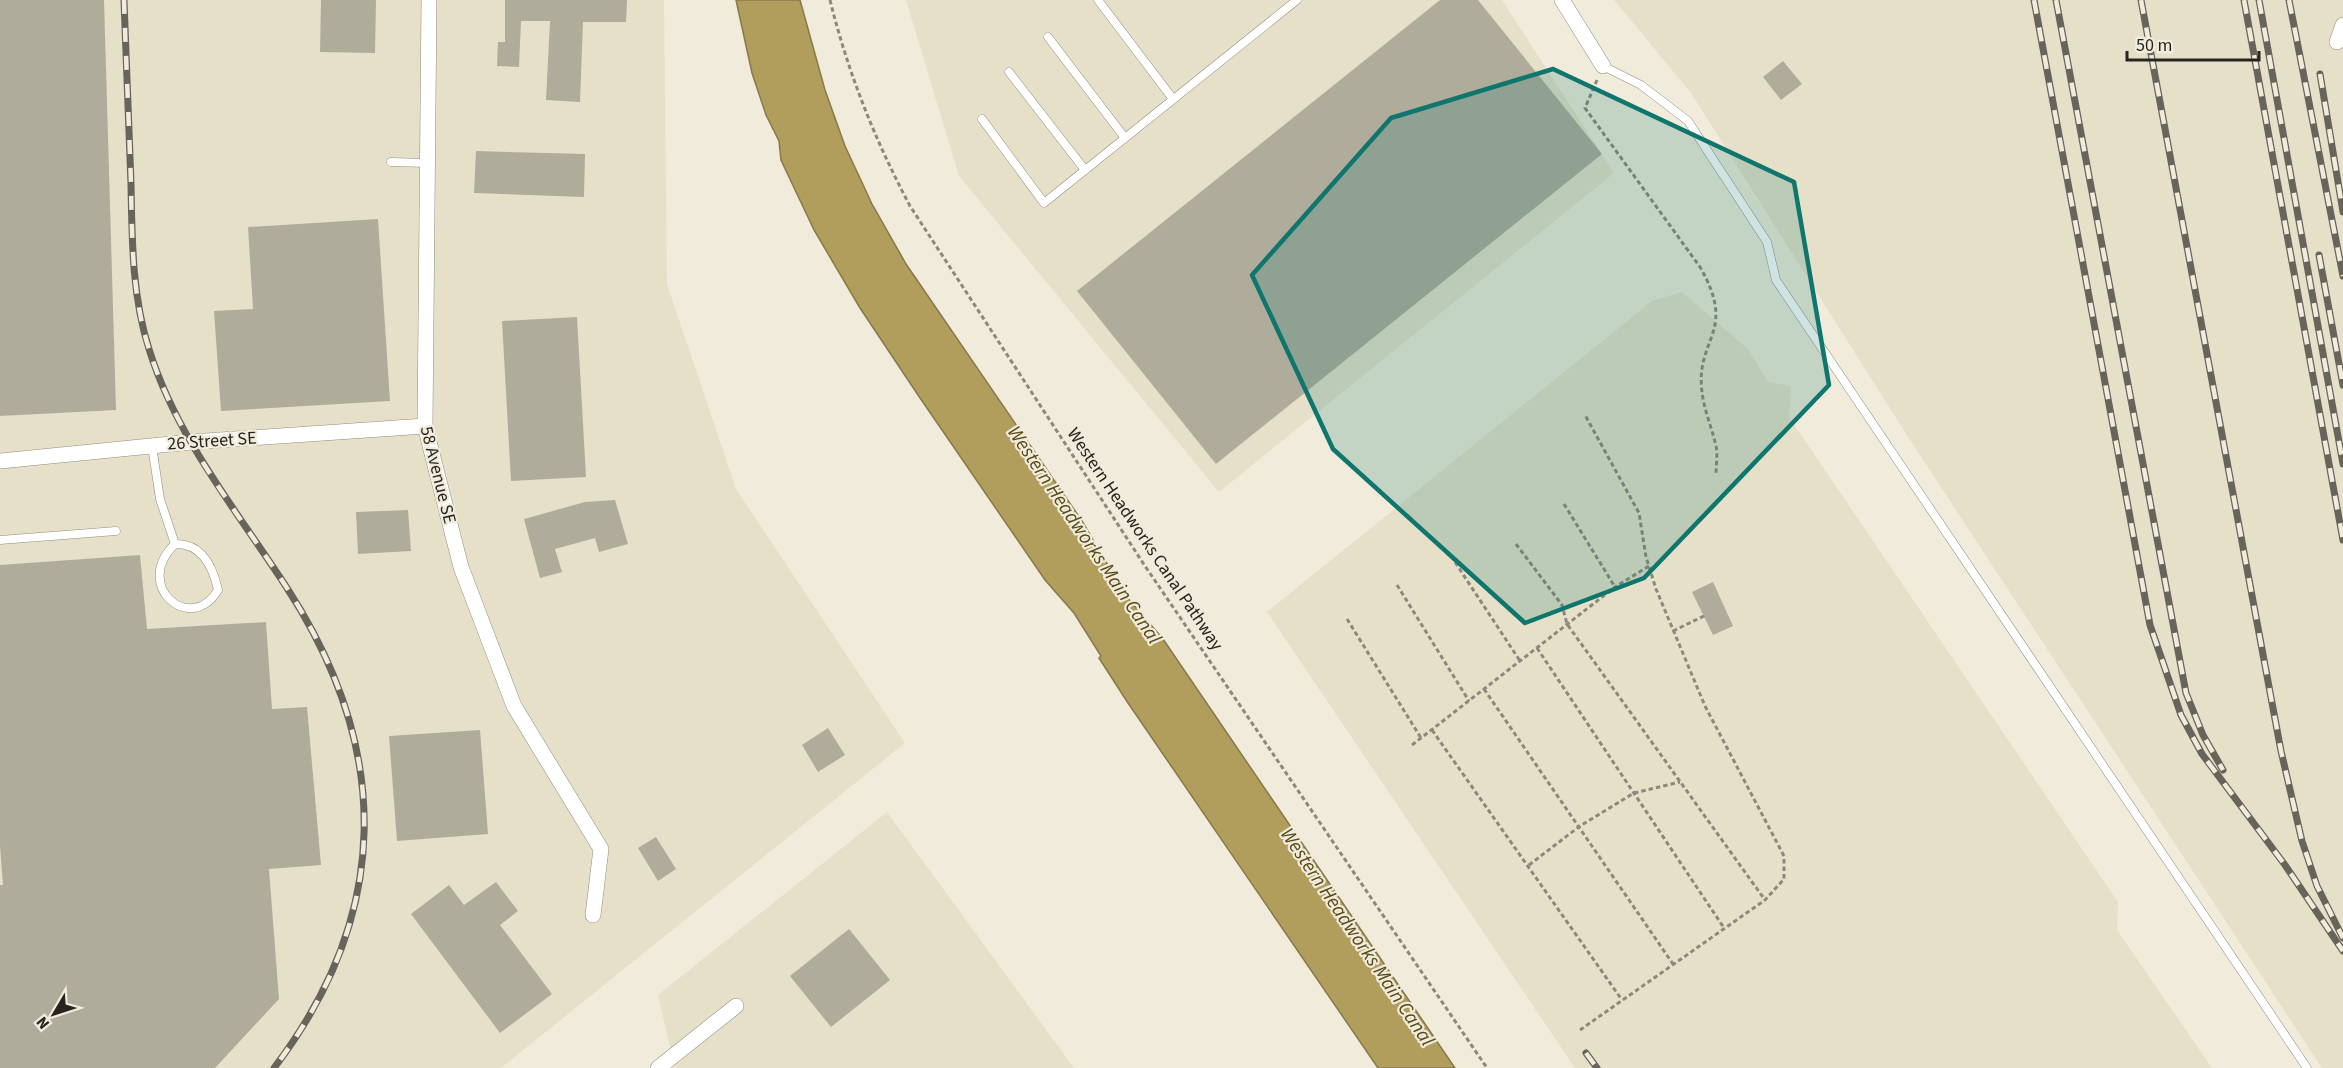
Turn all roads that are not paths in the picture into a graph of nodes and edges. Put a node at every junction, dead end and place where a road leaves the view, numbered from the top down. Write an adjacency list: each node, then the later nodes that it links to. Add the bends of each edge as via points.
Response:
1 (429, 0): 14 (street, 58 Avenue SE)
2 (1098, 0): 10 (lane)
3 (1297, 0): 10 (lane)
4 (1562, 0): 8 (street)
5 (2343, 25): 7 (street)
6 (1048, 36): 12 (lane)
7 (2337, 42)
8 (1603, 66): 25 (lane, via 1641,85 1688,121 1767,242 1776,280)
9 (1010, 72): 15 (lane)
10 (1173, 99): 12 (lane)
11 (982, 119): 15 (lane, via 1044,203)
12 (1125, 138): 15 (lane)
13 (391, 162): 14 (lane)
14 (427, 163): 16 (street, 58 Avenue SE)
15 (1085, 170)
16 (425, 426): 17 (street, 26 Street SE); 22 (street, 58 Avenue SE, via 461,567 513,706 601,849)
17 (152, 446): 18 (street, 26 Street SE); 21 (lane, via 160,499)
18 (0, 461)
19 (116, 531): 20 (lane)
20 (0, 540)
21 (175, 544): 21 (lane, via 186,544 195,550 207,559 214,572 218,590 206,604 180,606 167,600 161,591 164,561)
22 (593, 915)
23 (736, 1006): 24 (street)
24 (657, 1068)
25 (2307, 1068)

